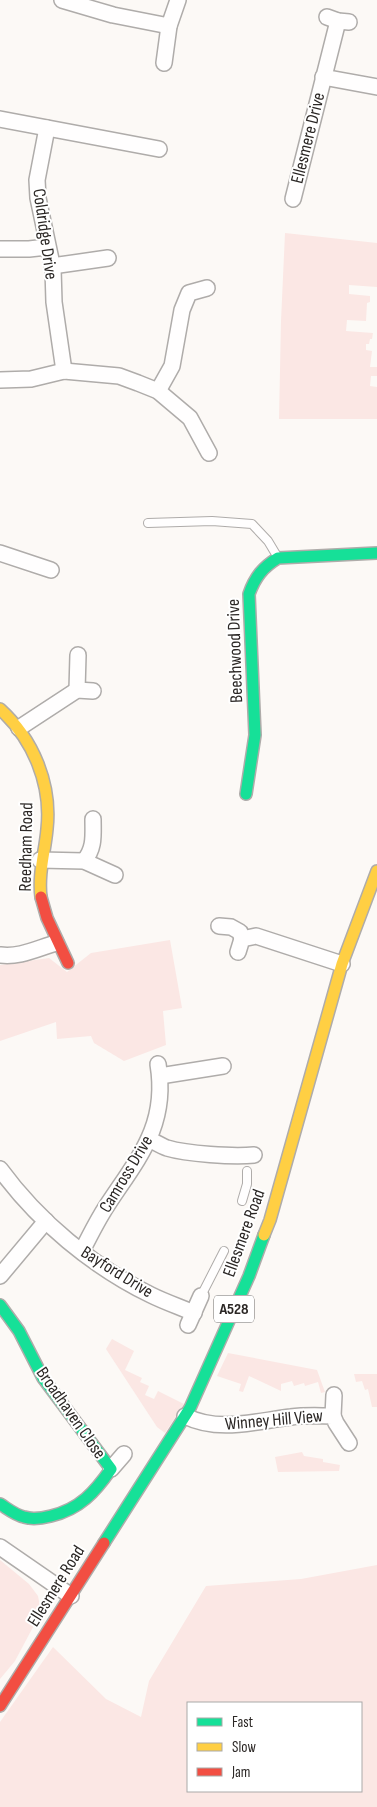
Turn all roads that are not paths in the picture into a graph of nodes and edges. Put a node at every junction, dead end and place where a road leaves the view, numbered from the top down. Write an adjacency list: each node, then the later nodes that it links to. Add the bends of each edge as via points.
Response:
1 (62, 0): 4 (street)
2 (178, 0): 4 (street)
3 (338, 20): 6 (street, Ellesmere Drive)
4 (169, 26): 5 (street)
5 (164, 63)
6 (323, 77): 7 (street, Ellesmere Drive); 11 (street, Ellesmere Drive)
7 (377, 86)
8 (0, 119): 9 (street)
9 (47, 128): 10 (street); 12 (street, Coldridge Drive, via 38,198)
10 (159, 149)
11 (293, 199)
12 (47, 247): 13 (street); 15 (street, Coldridge Drive)
13 (0, 249)
14 (108, 258): 15 (street)
15 (52, 266): 17 (street, Coldridge Drive)
16 (207, 288): 19 (street, via 187,289 172,366)
17 (64, 371): 18 (street, via 31,379); 19 (street, via 119,376)
18 (0, 380)
19 (158, 391): 20 (street, via 190,418)
20 (201, 448)
21 (148, 523): 24 (lane, via 212,521 252,524 268,540)
22 (0, 553): 25 (street)
23 (377, 553): 24 (street)
24 (278, 558): 31 (street, Beechwood Drive, via 258,573 249,594 255,735)
25 (51, 570)
26 (78, 655): 27 (street)
27 (77, 690): 28 (street); 30 (street)
28 (94, 691)
29 (0, 709): 30 (street, Reedham Road)
30 (19, 728): 33 (street, Reedham Road, via 38,764 44,791 47,827)
31 (246, 794)
32 (93, 819): 34 (street, via 94,840)
33 (40, 860): 34 (street); 38 (street, Reedham Road, via 40,890)
34 (84, 861): 36 (street)
35 (377, 870): 41 (street, Ellesmere Road / A528)
36 (115, 875)
37 (219, 926): 41 (street, via 240,932 240,946 256,936)
38 (56, 943): 39 (street, via 20,954); 40 (street, Reedham Road)
39 (0, 955)
40 (68, 964)
41 (342, 964): 54 (street, Ellesmere Road / A528, via 270,1220)
42 (222, 1066): 43 (street, Camross Drive, via 159,1070 161,1089)
43 (149, 1139): 44 (street, via 167,1148); 48 (street, Camross Drive)
44 (250, 1161): 46 (lane)
45 (0, 1169): 47 (street, Bayford Drive, via 16,1191)
46 (242, 1201)
47 (46, 1221): 48 (street, Bayford Drive); 50 (street)
48 (82, 1251): 51 (street, Bayford Drive, via 191,1319)
49 (224, 1251): 51 (lane)
50 (0, 1276)
51 (201, 1296)
52 (0, 1305): 58 (street, Broadhaven Close, via 19,1331 42,1378)
53 (334, 1394): 55 (street, Winney Hill View)
54 (185, 1416): 55 (street, Winney Hill View, via 219,1425 293,1416); 61 (street, Ellesmere Road / A528)
55 (333, 1416): 56 (street, Winney Hill View)
56 (349, 1443)
57 (124, 1454): 58 (street, Broadhaven Close)
58 (111, 1469): 59 (street, Broadhaven Close, via 95,1492 66,1514 22,1517)
59 (0, 1504)
60 (0, 1547): 61 (street)
61 (71, 1596): 62 (street, Ellesmere Road / A528)
62 (0, 1706)

